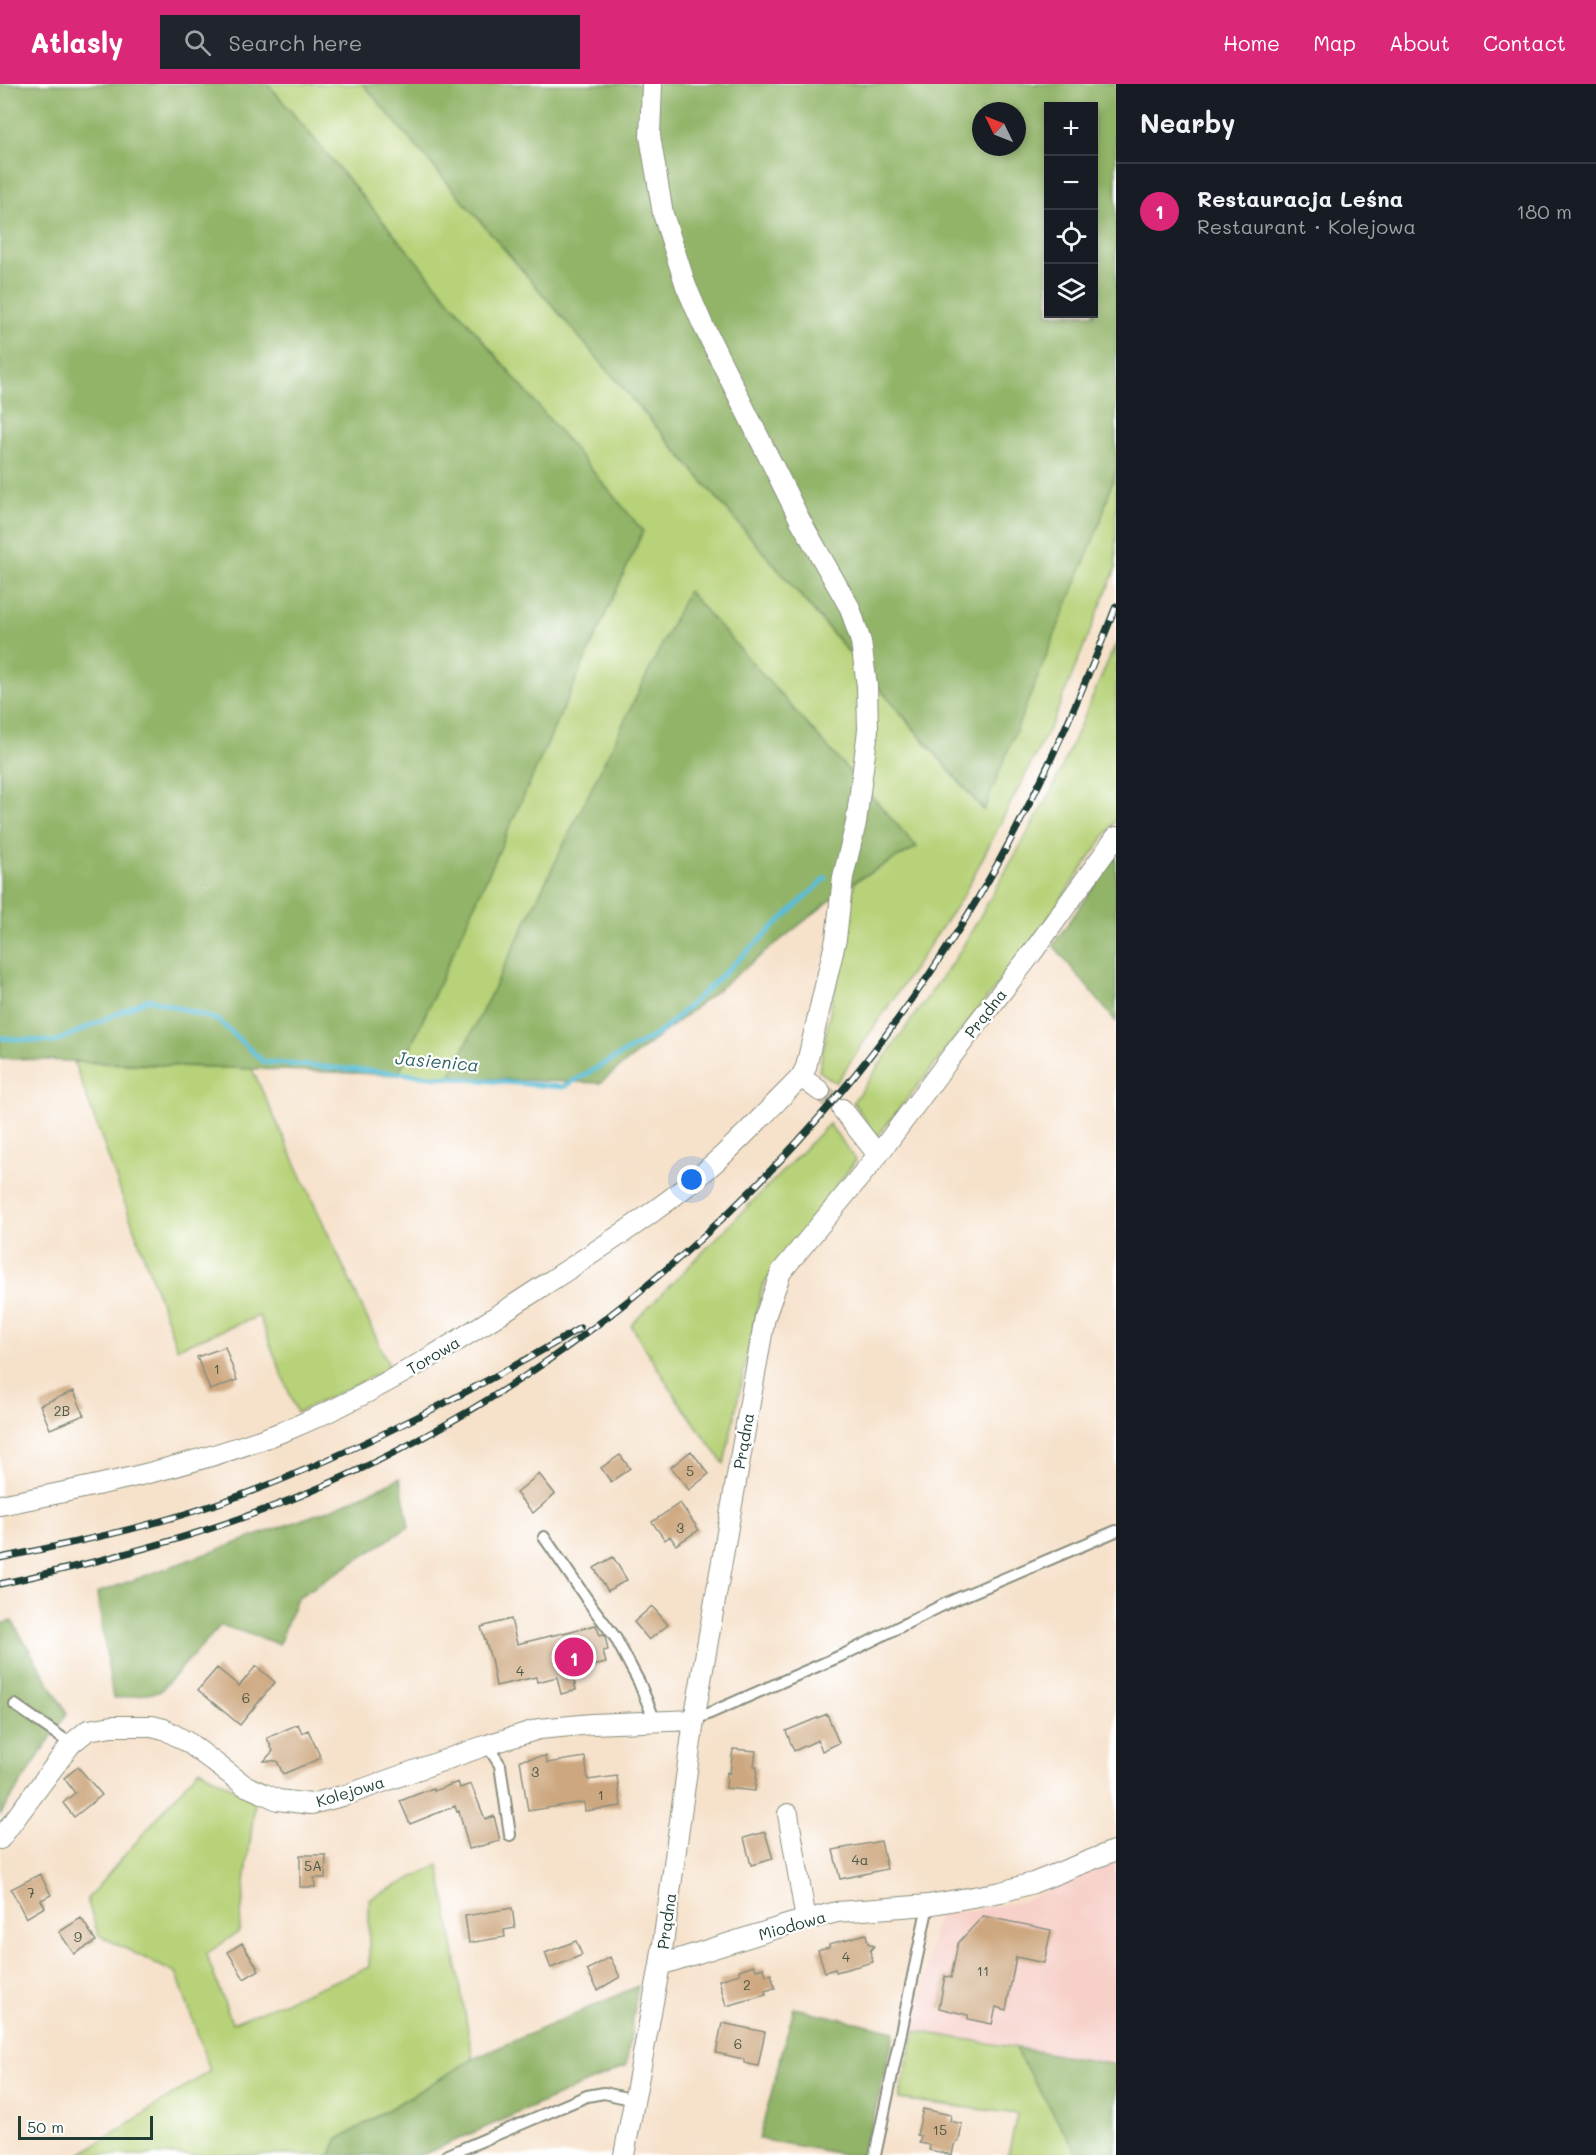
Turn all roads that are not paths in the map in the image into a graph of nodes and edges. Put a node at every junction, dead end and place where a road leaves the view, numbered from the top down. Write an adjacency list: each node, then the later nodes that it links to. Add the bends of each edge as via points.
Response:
1 (652, 84): 3 (street, via 650,136 663,214 686,286 800,520 850,609 861,642 868,730 857,811 843,877 836,939)
2 (1116, 837): 6 (street, Prądna)
3 (801, 1077): 4 (street); 7 (street, Torowa, via 721,1157 679,1191 604,1245 405,1372 287,1430 237,1447 171,1468)
4 (820, 1091)
5 (842, 1109): 6 (street)
6 (878, 1155): 11 (street, Prądna, via 781,1272 765,1317)
7 (0, 1505)
8 (1116, 1531): 11 (lane, via 947,1603 845,1654)
9 (544, 1537): 12 (lane, via 615,1637)
10 (15, 1705): 13 (lane)
11 (694, 1720): 12 (street, Kolejowa); 21 (street, Prądna)
12 (655, 1721): 14 (street, Kolejowa, via 539,1729)
13 (72, 1744): 14 (street, Kolejowa, via 88,1730 112,1726 164,1729 244,1785 278,1800 311,1804); 17 (street, Kolejowa)
14 (487, 1745): 16 (lane, via 500,1765)
15 (788, 1814): 20 (street)
16 (510, 1835)
17 (0, 1839)
18 (1116, 1850): 19 (street, Miodowa, via 1033,1883)
19 (928, 1905): 20 (street, Miodowa, via 837,1912); 25 (lane)
20 (806, 1920): 21 (street, Miodowa)
21 (660, 1965): 22 (street, Prądna)
22 (635, 2100): 23 (lane, via 604,2093 587,2096); 24 (street, Prądna)
23 (448, 2155)
24 (624, 2155)
25 (875, 2155)

